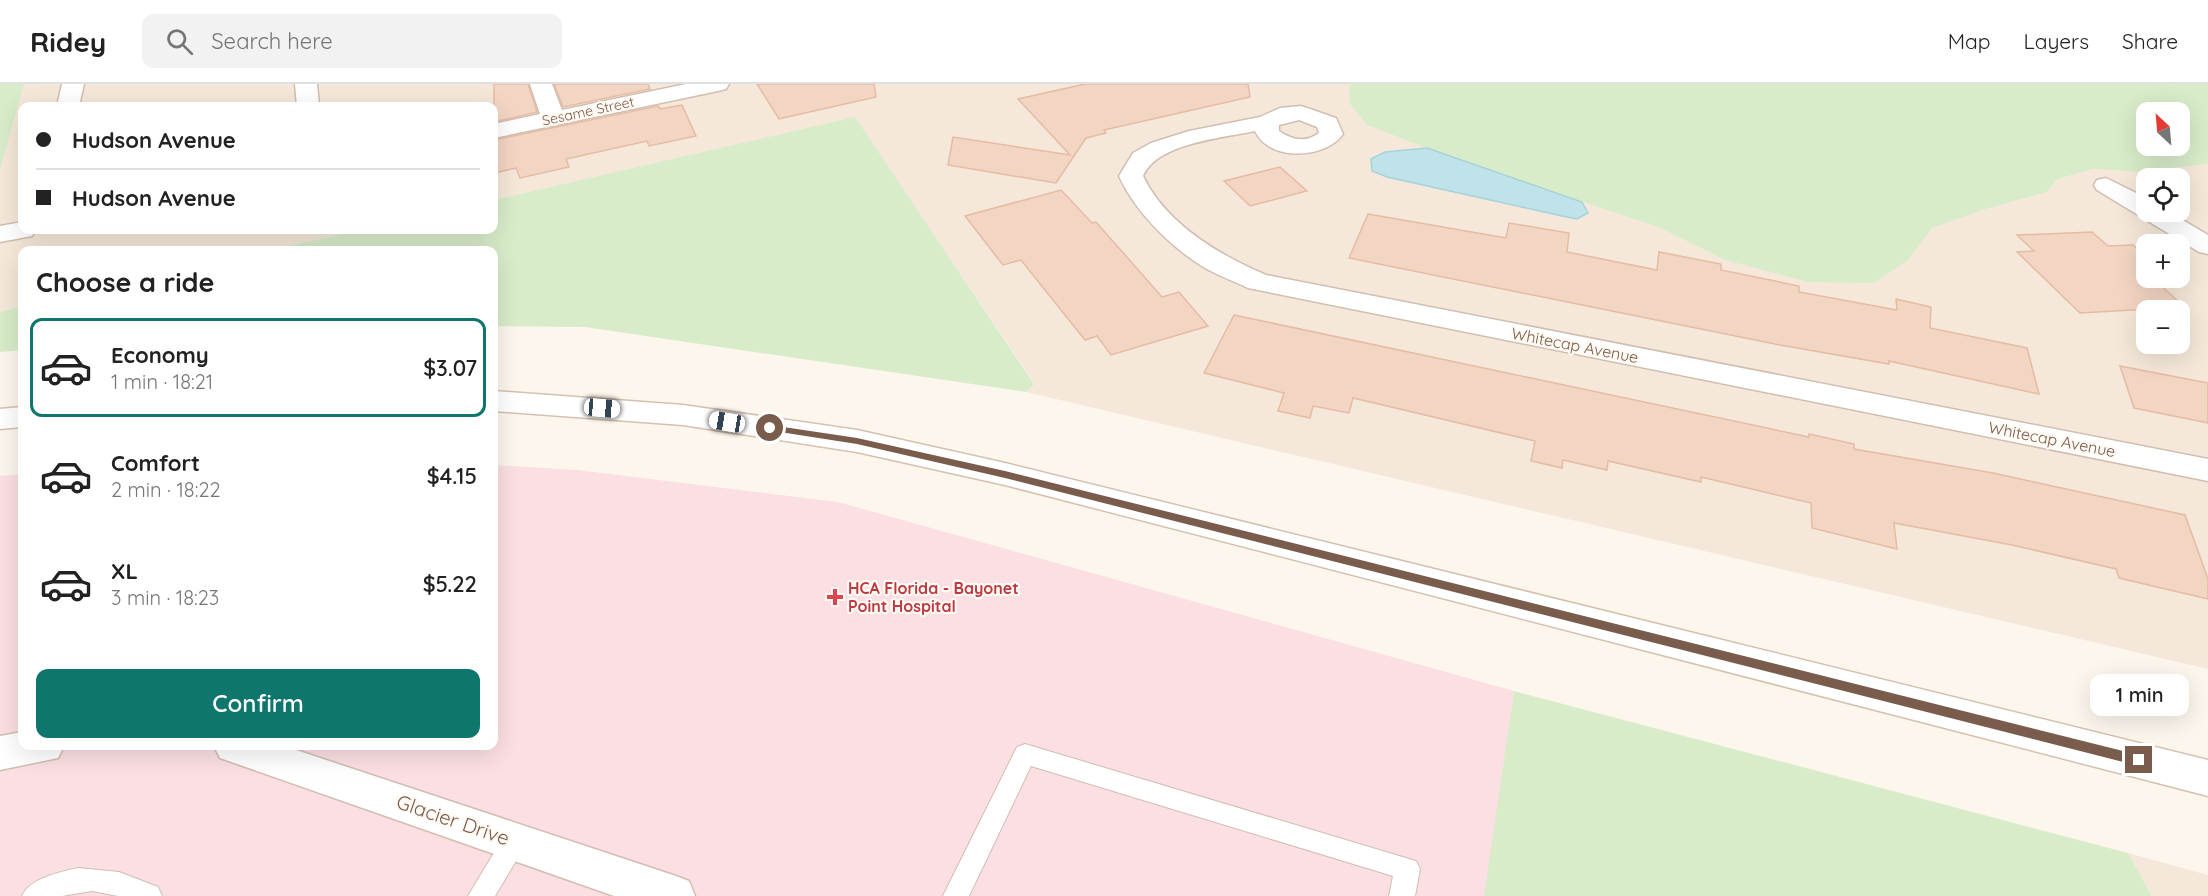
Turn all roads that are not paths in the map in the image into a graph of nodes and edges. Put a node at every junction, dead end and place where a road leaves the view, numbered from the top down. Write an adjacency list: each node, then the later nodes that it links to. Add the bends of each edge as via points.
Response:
1 (73, 84): 5 (street)
2 (306, 84): 6 (street)
3 (541, 84): 7 (street)
4 (718, 84): 7 (street, Sesame Street)
5 (69, 102)
6 (308, 102)
7 (554, 118): 9 (street, Sesame Street)
8 (1267, 122): 19 (street, Whitecap Avenue, via 1146,154 1131,176 1138,191 1178,234 1211,261 1258,282)
9 (498, 130)
10 (2106, 185): 11 (street)
11 (2136, 202)
12 (2168, 222): 15 (street)
13 (18, 231): 14 (street)
14 (0, 234)
15 (2208, 246)
16 (498, 401): 23 (street, via 683,416 857,441 1016,477)
17 (18, 417): 18 (street)
18 (0, 419)
19 (2208, 470)
20 (19, 750): 22 (street)
21 (246, 750): 24 (street, Glacier Drive)
22 (0, 753)
23 (2208, 778)
24 (514, 841): 27 (lane); 28 (street, Glacier Drive)
25 (35, 896): 26 (lane, via 87,878 120,882)
26 (149, 896)
27 (481, 896)
28 (673, 896)
29 (956, 896): 30 (lane, via 1025,754 1407,869)
30 (1402, 896)

